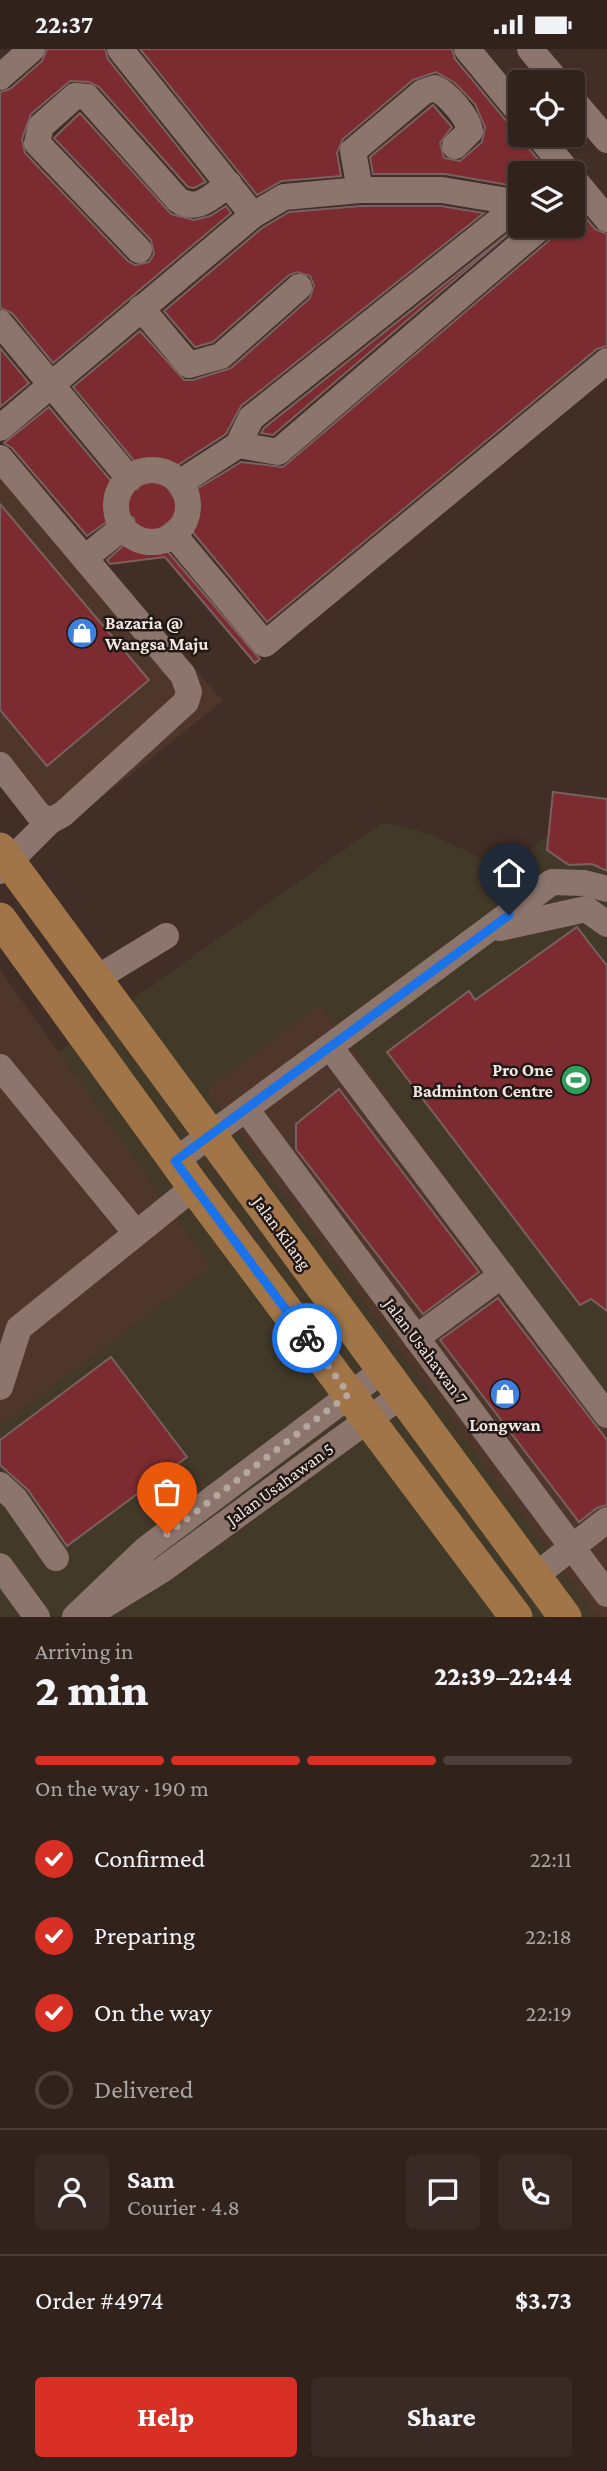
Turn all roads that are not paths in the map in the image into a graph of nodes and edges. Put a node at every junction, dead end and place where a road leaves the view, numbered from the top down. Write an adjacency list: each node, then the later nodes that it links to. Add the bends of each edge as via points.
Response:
1 (33, 49): 6 (street)
2 (120, 49): 11 (street)
3 (467, 49): 7 (street)
4 (530, 49): 5 (street)
5 (548, 70)
6 (0, 77)
7 (508, 99)
8 (585, 114): 9 (street)
9 (607, 140)
10 (456, 146): 12 (street, via 470,131 469,124 442,91 423,92 354,151)
11 (229, 184): 16 (street); 19 (street, via 198,206 188,206 87,97 75,96 40,126 37,143)
12 (360, 190): 14 (street, via 442,190); 16 (street, via 284,197)
13 (585, 196): 17 (street)
14 (508, 202)
15 (508, 214): 26 (street, via 251,418)
16 (253, 215): 21 (street)
17 (607, 219)
18 (528, 238): 26 (street, via 278,452)
19 (139, 250)
20 (299, 287): 21 (street, via 221,356 189,365)
21 (141, 309): 24 (street)
22 (2, 328): 24 (street)
23 (607, 361): 31 (street, via 265,644)
24 (51, 385): 25 (street); 28 (street)
25 (0, 428)
26 (238, 445): 29 (street)
27 (0, 458): 34 (street, via 183,675 189,692 186,702)
28 (128, 477): 29 (street, via 145,470 166,471); 30 (street, via 118,493 116,513)
29 (181, 482): 31 (street, via 188,499 185,520)
30 (122, 528): 31 (street, via 136,538 157,542); 32 (street)
31 (174, 535)
32 (96, 549)
33 (0, 765): 34 (street, via 39,815)
34 (50, 821): 35 (street)
35 (4, 860): 41 (main road, Jalan Kilang)
36 (607, 889): 39 (street, via 552,882)
37 (0, 919): 46 (main road)
38 (607, 924): 39 (street, via 586,909)
39 (487, 931): 42 (street)
40 (166, 936): 41 (street)
41 (97, 978): 45 (main road, Jalan Kilang)
42 (330, 1047): 44 (street); 48 (street)
43 (0, 1067): 47 (street)
44 (246, 1109): 45 (street); 49 (street, Jalan Usahawan 7)
45 (210, 1135): 46 (street); 50 (main road, Jalan Kilang)
46 (185, 1174): 47 (street); 52 (main road)
47 (136, 1233): 51 (street, via 19,1328)
48 (502, 1275): 49 (street); 53 (street)
49 (416, 1338): 56 (street, Jalan Usahawan 7)
50 (393, 1383): 52 (street, Jalan Usahawan 5); 59 (main road, Jalan Kilang)
51 (0, 1387)
52 (358, 1407): 62 (street, Jalan Usahawan 5, via 146,1549); 63 (street, Jalan Usahawan 5, via 162,1570); 64 (main road)
53 (607, 1415)
54 (0, 1485): 57 (street)
55 (607, 1520): 56 (street)
56 (573, 1547): 59 (street); 60 (street, Jalan Usahawan 7)
57 (56, 1558)
58 (0, 1566): 61 (street)
59 (535, 1576): 65 (main road, Jalan Kilang)
60 (607, 1594)
61 (37, 1617)
62 (75, 1617)
63 (87, 1617)
64 (516, 1617)
65 (565, 1617)

